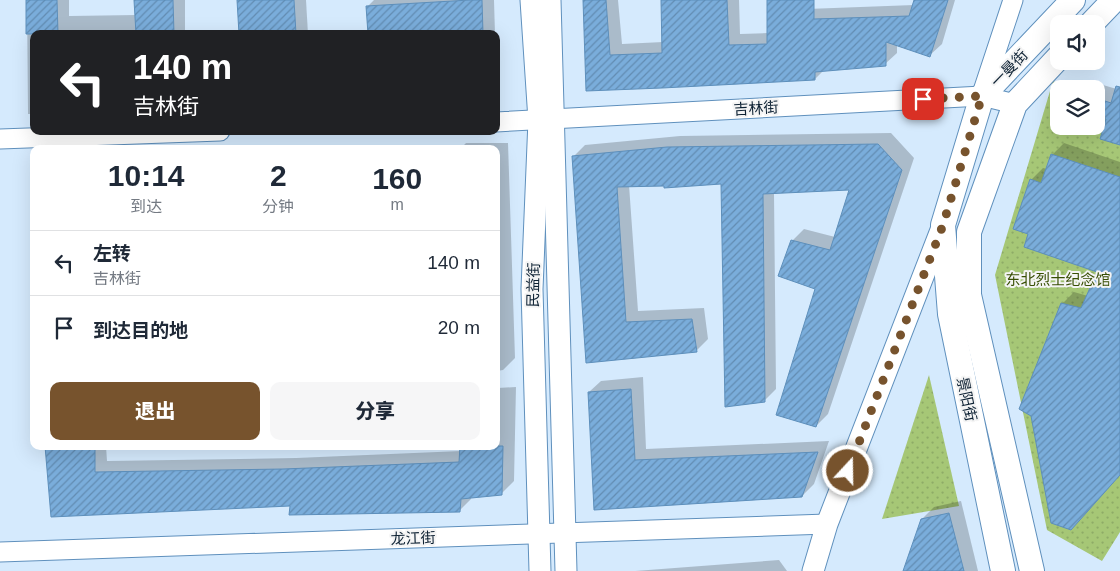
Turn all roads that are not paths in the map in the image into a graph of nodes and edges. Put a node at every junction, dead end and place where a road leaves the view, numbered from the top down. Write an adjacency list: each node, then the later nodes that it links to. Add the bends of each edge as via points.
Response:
1 (531, 0): 10 (main road, 民益街)
2 (550, 0): 10 (main road, 民益街)
3 (1013, 0): 8 (street)
4 (1073, 0): 8 (main road, 一曼街)
5 (1114, 0): 6 (main road)
6 (1100, 15)
7 (1050, 67): 9 (main road, 一曼街)
8 (982, 96): 9 (street, 吉林街); 10 (street, 吉林街); 14 (main road, 一曼街)
9 (1015, 104): 15 (main road, 一曼街, via 969,232)
10 (546, 119): 11 (street, 吉林街); 17 (main road, 民益街); 18 (main road, 民益街, via 532,288)
11 (500, 122)
12 (110, 135): 13 (street)
13 (0, 139)
14 (943, 225): 16 (main road, 一曼街); 23 (main road, 景阳街, via 950,314)
15 (970, 295): 24 (main road, 景阳街)
16 (827, 524): 17 (street, 龙江街); 22 (main road, 一曼街)
17 (564, 533): 18 (street, 龙江街); 21 (main road, 民益街)
18 (539, 534): 19 (street, 龙江街); 20 (main road, 民益街)
19 (0, 552)
20 (540, 571)
21 (566, 571)
22 (813, 571)
23 (1003, 571)
24 (1032, 571)

